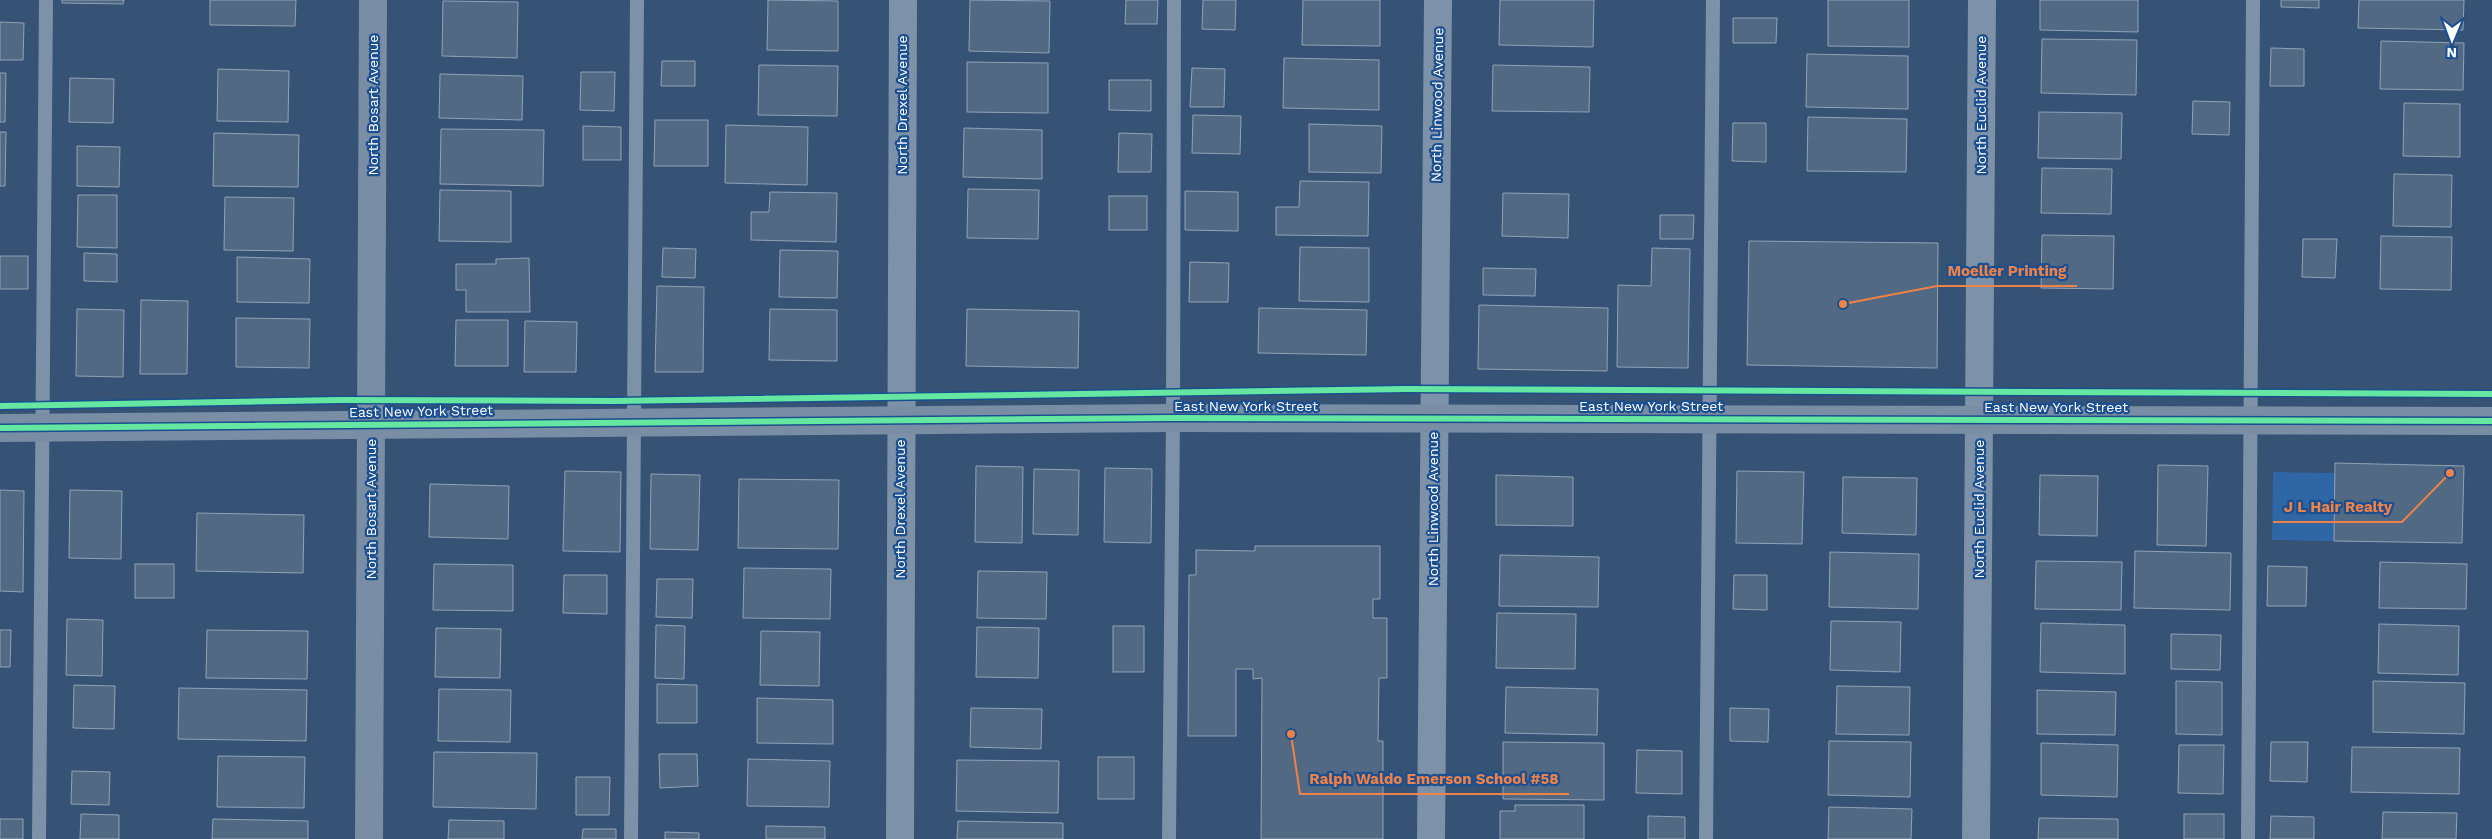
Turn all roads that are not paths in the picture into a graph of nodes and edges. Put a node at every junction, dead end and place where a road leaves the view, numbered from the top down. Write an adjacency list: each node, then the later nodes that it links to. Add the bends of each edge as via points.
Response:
1 (46, 0): 20 (lane)
2 (373, 0): 18 (main road, North Bosart Avenue)
3 (637, 0): 17 (lane)
4 (903, 0): 14 (street, North Drexel Avenue)
5 (1174, 0): 10 (lane)
6 (1438, 0): 12 (street, North Linwood Avenue)
7 (1713, 0): 11 (lane)
8 (1982, 0): 13 (street, North Euclid Avenue)
9 (2253, 0): 15 (lane)
10 (1173, 418): 12 (main road, East New York Street); 14 (main road, East New York Street); 25 (lane)
11 (1710, 418): 12 (main road, East New York Street); 13 (main road, East New York Street); 27 (lane)
12 (1434, 419): 26 (street, North Linwood Avenue)
13 (1979, 419): 15 (main road, East New York Street); 28 (street, North Euclid Avenue)
14 (900, 420): 17 (main road, East New York Street); 24 (street, North Drexel Avenue)
15 (2250, 420): 16 (main road, East New York Street); 29 (lane)
16 (2492, 421)
17 (632, 422): 18 (main road, East New York Street); 23 (lane)
18 (371, 424): 20 (main road, East New York Street); 22 (main road, North Bosart Avenue)
19 (0, 428): 20 (main road, East New York Street)
20 (41, 428): 21 (lane)
21 (39, 839)
22 (369, 839)
23 (631, 839)
24 (900, 839)
25 (1169, 839)
26 (1431, 839)
27 (1706, 839)
28 (1976, 839)
29 (2248, 839)

